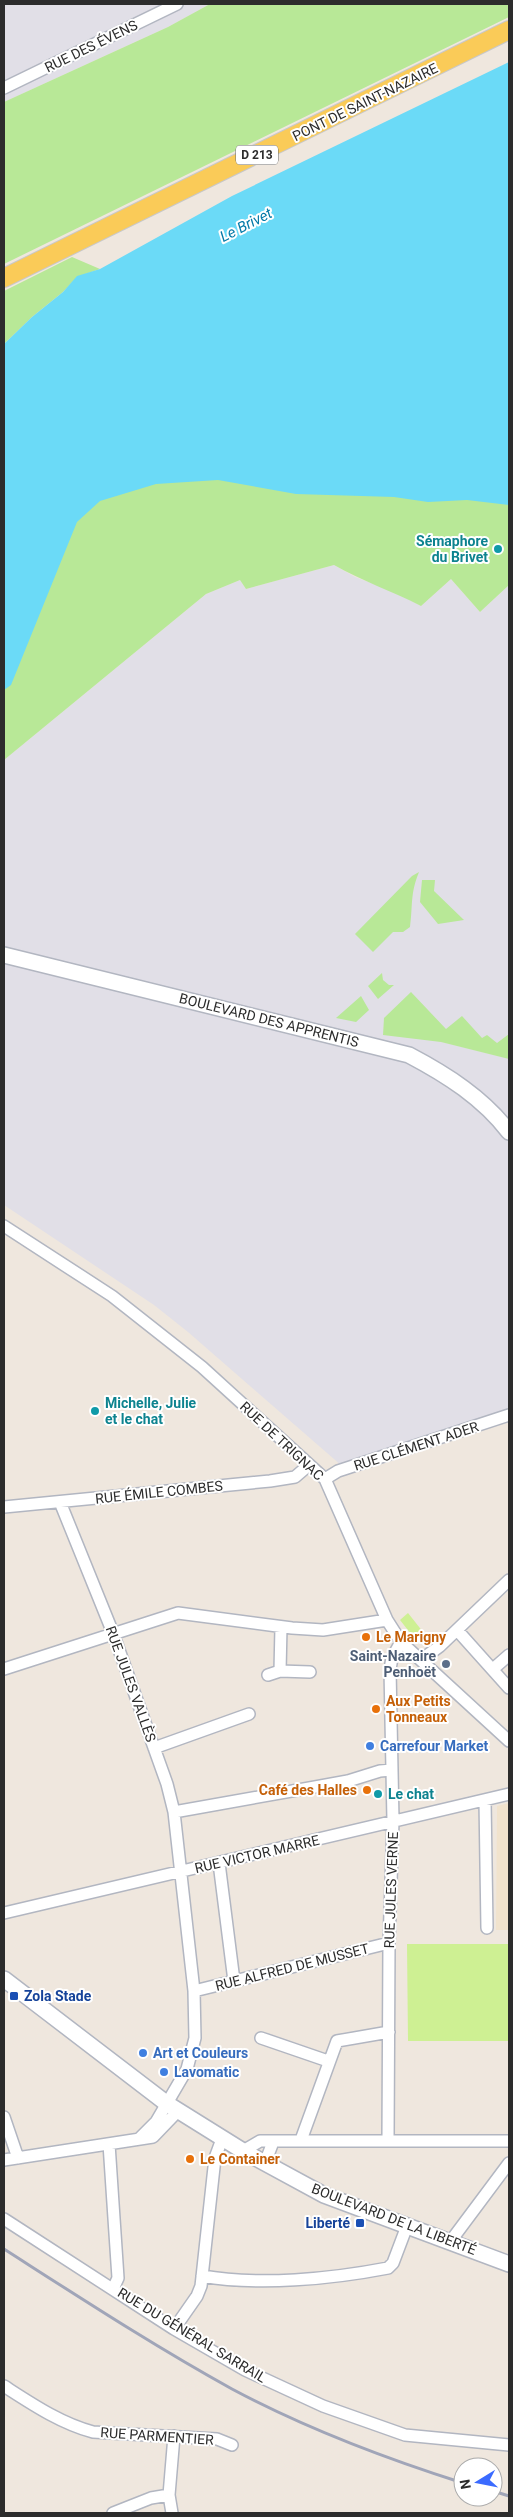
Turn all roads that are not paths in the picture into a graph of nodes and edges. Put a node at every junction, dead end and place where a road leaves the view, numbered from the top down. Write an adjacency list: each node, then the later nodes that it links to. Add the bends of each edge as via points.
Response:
1 (177, 4): 3 (street, RUE DES ÉVENS)
2 (509, 30): 4 (main road, PONT DE SAINT-NAZAIRE / D 213)
3 (4, 88)
4 (4, 278)
5 (4, 955): 6 (main road, BOULEVARD DES APPRENTIS, via 409,1055 454,1080 483,1103)
6 (509, 1132)
7 (4, 1226): 9 (street, RUE DE TRIGNAC, via 119,1302 202,1367)
8 (509, 1416): 10 (street, RUE CLÉMENT ADER, via 338,1471)
9 (309, 1465): 10 (street, RUE DE TRIGNAC); 11 (street, RUE ÉMILE COMBES, via 288,1479)
10 (325, 1479): 14 (street, RUE DE TRIGNAC)
11 (60, 1502): 12 (street, RUE ÉMILE COMBES); 17 (street, RUE JULES VALLÈS)
12 (4, 1507)
13 (509, 1580): 16 (street)
14 (388, 1620): 15 (street, via 323,1630); 18 (street, RUE DE TRIGNAC)
15 (281, 1627): 17 (street, via 178,1614); 23 (street)
16 (457, 1630): 20 (street); 22 (street)
17 (113, 1632): 21 (street); 29 (street, RUE JULES VALLÈS)
18 (401, 1642): 20 (street, RUE DE TRIGNAC); 30 (street, RUE JULES VERNE, via 390,1669)
19 (509, 1655): 22 (street)
20 (421, 1660): 28 (street, RUE DE TRIGNAC)
21 (4, 1669)
22 (492, 1669): 26 (street)
23 (280, 1671): 24 (street); 25 (street)
24 (310, 1672)
25 (268, 1675)
26 (509, 1688)
27 (249, 1714): 29 (street)
28 (509, 1741)
29 (154, 1748): 33 (street, RUE JULES VALLÈS)
30 (392, 1770): 33 (street); 34 (street, RUE JULES VERNE)
31 (509, 1794): 32 (street, RUE VICTOR MARRE)
32 (485, 1800): 34 (street, RUE VICTOR MARRE); 38 (street)
33 (174, 1812): 36 (street, RUE JULES VALLÈS)
34 (393, 1821): 35 (street, RUE VICTOR MARRE); 39 (street, RUE JULES VERNE)
35 (219, 1863): 36 (street, RUE VICTOR MARRE); 41 (street)
36 (179, 1872): 37 (street, RUE VICTOR MARRE); 42 (street, RUE JULES VALLÈS)
37 (4, 1913)
38 (487, 1928)
39 (389, 1943): 41 (street, RUE ALFRED DE MUSSET); 43 (street, RUE JULES VERNE)
40 (4, 1979): 46 (main road, BOULEVARD DE LA LIBERTÉ)
41 (234, 1981): 42 (street, RUE ALFRED DE MUSSET)
42 (194, 1991): 46 (street, RUE JULES VALLÈS, via 195,2038)
43 (389, 2032): 45 (street, via 337,2041); 50 (street, RUE JULES VERNE)
44 (261, 2038): 45 (street)
45 (328, 2061): 49 (street)
46 (172, 2107): 48 (main road, BOULEVARD DE LA LIBERTÉ); 53 (street, RUE JULES VALLÈS, via 160,2132 153,2137)
47 (4, 2117): 55 (street)
48 (222, 2139): 54 (main road, BOULEVARD DE LA LIBERTÉ); 63 (street, via 215,2158)
49 (301, 2140): 50 (street); 52 (street)
50 (388, 2141): 51 (street)
51 (509, 2141)
52 (273, 2142): 54 (street, via 260,2142); 57 (street)
53 (109, 2144): 55 (street, RUE JULES VALLÈS); 64 (street, via 118,2278)
54 (243, 2151): 57 (main road, BOULEVARD DE LA LIBERTÉ)
55 (18, 2158): 56 (street, RUE JULES VALLÈS)
56 (4, 2160)
57 (265, 2163): 60 (main road, BOULEVARD DE LA LIBERTÉ, via 324,2195)
58 (509, 2163): 61 (street)
59 (4, 2219): 64 (street, RUE DU GÉNÉRAL SARRAIL)
60 (407, 2226): 61 (main road, BOULEVARD DE LA LIBERTÉ); 63 (street, via 388,2268 308,2278 248,2280)
61 (450, 2242): 62 (main road, BOULEVARD DE LA LIBERTÉ)
62 (509, 2264)
63 (202, 2276): 65 (street, via 197,2296)
64 (113, 2289): 65 (street, RUE DU GÉNÉRAL SARRAIL)
65 (174, 2328): 68 (street, RUE DU GÉNÉRAL SARRAIL, via 244,2370 323,2406 396,2432)
66 (4, 2386): 67 (street, RUE PARMENTIER, via 78,2428 104,2434)
67 (174, 2436): 69 (street, RUE PARMENTIER, via 216,2439); 70 (street)
68 (509, 2444)
69 (232, 2445)
70 (169, 2495): 71 (street, via 151,2498); 72 (street)
71 (113, 2513)
72 (172, 2513)

